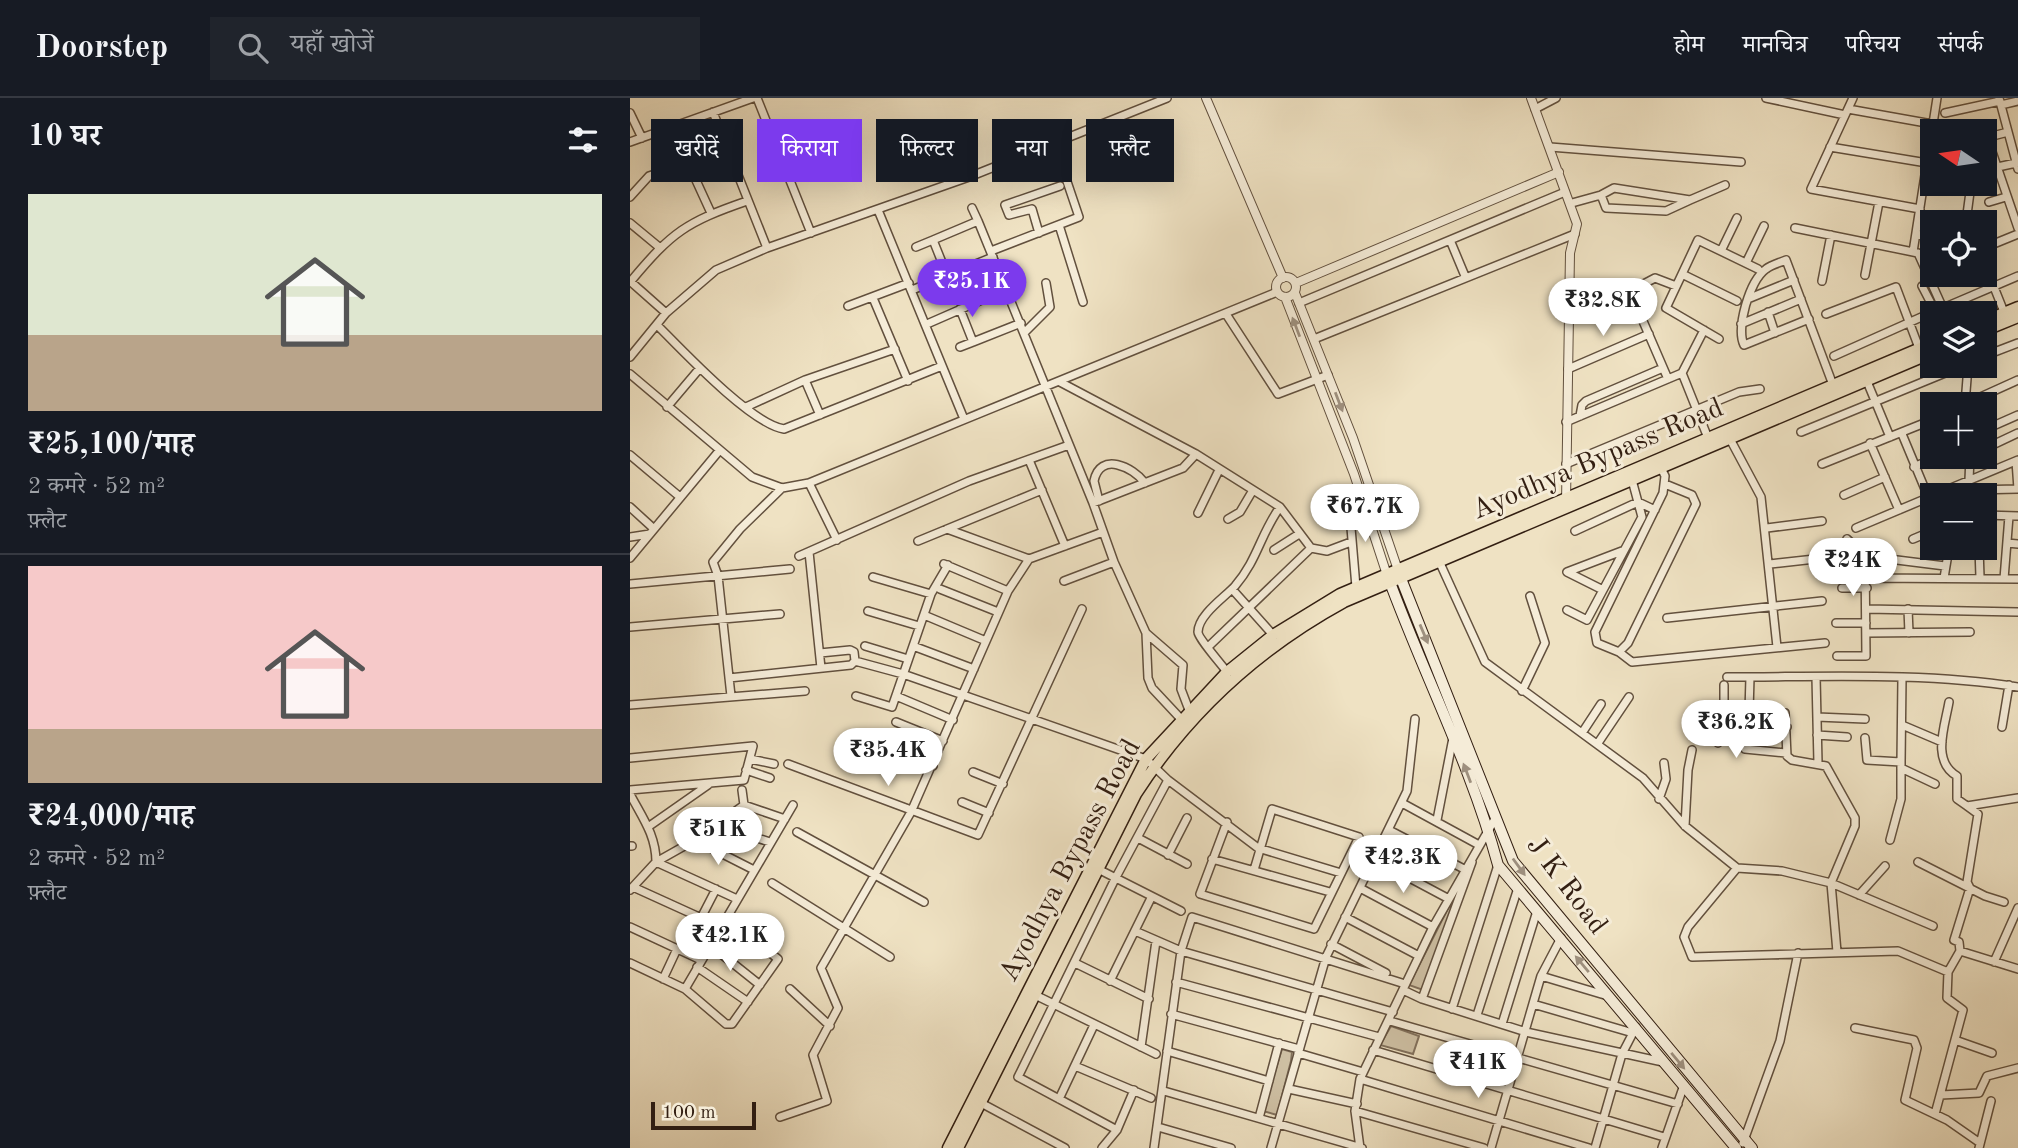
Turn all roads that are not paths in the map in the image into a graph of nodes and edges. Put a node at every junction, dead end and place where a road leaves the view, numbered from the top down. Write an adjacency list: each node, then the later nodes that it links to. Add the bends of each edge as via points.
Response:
1 (755, 98): 13 (street); 61 (street)
2 (1167, 98): 22 (street)
3 (1206, 98): 86 (street)
4 (1531, 98): 12 (street)
5 (1766, 98): 11 (street)
6 (1853, 98): 14 (street)
7 (1937, 98): 18 (street)
8 (1551, 99): 12 (street)
9 (2000, 101): 10 (street); 16 (street); 20 (street)
10 (2018, 101)
11 (1804, 102): 14 (street)
12 (1535, 109): 26 (street)
13 (713, 112): 17 (street); 23 (street)
14 (1846, 112): 19 (street); 25 (street)
15 (630, 113): 23 (street)
16 (1945, 113)
17 (716, 119)
18 (1933, 119)
19 (1920, 122)
20 (2008, 132): 21 (street); 29 (street)
21 (1997, 135)
22 (1072, 136)
23 (642, 138): 24 (street)
24 (630, 142)
25 (1830, 146): 28 (street); 47 (street, via 1811,189)
26 (1550, 147): 27 (street); 33 (street)
27 (1741, 162)
28 (1920, 162)
29 (2017, 166): 31 (street)
30 (992, 167): 52 (street)
31 (1997, 167)
32 (1997, 170): 44 (street)
33 (1559, 172): 40 (street); 91 (street)
34 (651, 175): 43 (street)
35 (697, 182): 53 (street)
36 (740, 182): 46 (street)
37 (1067, 182): 57 (street, via 1079,217)
38 (1059, 186): 62 (street, via 1005,205 1011,215 1032,209)
39 (1726, 186): 45 (street)
40 (1565, 192): 49 (street); 69 (street)
41 (1601, 195): 45 (street, via 1614,188); 45 (street, via 1606,208 1665,211); 49 (street)
42 (1922, 196): 51 (street)
43 (630, 197)
44 (2006, 197): 48 (street); 60 (street)
45 (1690, 200)
46 (747, 201): 53 (street); 74 (street)
47 (1879, 202): 51 (street); 70 (street)
48 (1989, 202)
49 (1572, 203): 63 (street)
50 (972, 208): 55 (street)
51 (1920, 209): 64 (street)
52 (878, 210): 61 (street); 94 (street)
53 (711, 213): 72 (street, via 683,226)
54 (1737, 218): 75 (street)
55 (978, 221): 68 (street); 77 (street)
56 (630, 223): 72 (street)
57 (1059, 225): 62 (street); 107 (street)
58 (1764, 226): 79 (street)
59 (1795, 228): 66 (street)
60 (2018, 228)
61 (811, 233): 74 (street)
62 (1039, 233): 77 (street)
63 (1575, 233): 84 (street); 146 (street, via 1570,253)
64 (1916, 234): 67 (street); 76 (street)
65 (2018, 234): 71 (street)
66 (1831, 235): 70 (street); 89 (street)
67 (1920, 235)
68 (933, 240): 73 (street); 82 (street)
69 (1450, 240): 84 (street); 108 (street)
70 (1871, 243): 76 (street); 83 (street)
71 (1997, 244)
72 (659, 247): 88 (street)
73 (916, 247)
74 (767, 248): 114 (street, via 716,270)
75 (1721, 251): 79 (street); 81 (street, via 1698,240)
76 (1913, 252): 78 (street)
77 (992, 254): 82 (street); 97 (street)
78 (1920, 255)
79 (1746, 263): 80 (street)
80 (1758, 269)
81 (1682, 274): 93 (street); 105 (street)
82 (947, 275): 94 (street)
83 (1865, 275)
84 (1465, 276): 132 (street)
85 (2018, 276): 92 (street)
86 (1283, 278): 91 (street); 98 (street)
87 (1794, 279): 103 (street); 103 (street, via 1786,260 1762,272); 104 (street)
88 (630, 281): 114 (street)
89 (1822, 281)
90 (1046, 283): 129 (street, via 1050,307)
91 (1296, 283): 99 (street)
92 (1997, 284)
93 (1676, 286): 102 (street, via 1655,278 1636,288); 128 (street, via 1666,308)
94 (911, 287): 100 (street); 124 (street)
95 (1990, 287): 106 (street)
96 (1995, 287): 115 (street)
97 (1007, 289): 111 (street); 123 (street)
98 (1277, 292): 101 (street); 116 (street)
99 (1295, 293): 101 (street); 108 (street)
100 (873, 298): 109 (street); 138 (street)
101 (1285, 298): 152 (street, one-way to 101)
102 (1633, 298): 112 (street); 131 (street)
103 (1749, 299): 125 (street)
104 (1801, 299): 113 (street); 121 (street)
105 (1737, 301)
106 (1961, 301)
107 (1083, 302)
108 (1299, 303): 132 (street)
109 (848, 306)
110 (2018, 307): 115 (main road)
111 (960, 309): 124 (street); 134 (street)
112 (1602, 310)
113 (1768, 312): 125 (street); 130 (street)
114 (666, 313): 126 (street)
115 (2004, 313): 118 (main road)
116 (1226, 314): 152 (street, via 1278,394); 157 (street)
117 (1826, 314): 122 (street, via 1896,287)
118 (1997, 316)
119 (2018, 317): 127 (main road)
120 (1920, 318): 122 (street)
121 (1809, 319): 130 (street); 158 (street)
122 (1910, 322): 137 (street); 140 (street)
123 (1021, 323): 129 (street); 134 (street)
124 (927, 324): 143 (street)
125 (1741, 324): 130 (street, via 1744,345)
126 (657, 325): 142 (street); 144 (street)
127 (1997, 326)
128 (1704, 330): 133 (street); 147 (street)
129 (1025, 332): 159 (street)
130 (1775, 333)
131 (1650, 334): 145 (street); 146 (street)
132 (1314, 339): 149 (street)
133 (1720, 339)
134 (973, 342): 136 (street)
135 (2018, 342): 139 (street)
136 (960, 347)
137 (1919, 348): 150 (main road, Ayodhya Bypass Road)
138 (895, 349): 154 (street); 156 (street)
139 (1997, 351)
140 (1834, 356)
141 (1920, 357): 150 (main road, Ayodhya Bypass Road)
142 (630, 358)
143 (942, 366): 156 (street); 169 (street)
144 (700, 368): 163 (street); 164 (street)
145 (1663, 368): 153 (street); 168 (street, via 1586,401)
146 (1568, 369): 170 (street)
147 (1682, 373): 153 (street); 165 (street)
148 (630, 374): 163 (street)
149 (1328, 374): 152 (street); 258 (street, one-way to 258)
150 (1865, 377): 158 (main road, Ayodhya Bypass Road); 162 (street); 178 (main road, Ayodhya Bypass Road)
151 (1932, 378): 162 (street)
152 (1316, 379): 258 (street)
153 (1668, 379): 168 (street)
154 (805, 380): 164 (street); 166 (street)
155 (2018, 380): 161 (street)
156 (908, 381): 166 (street)
157 (1060, 382): 159 (street); 184 (street)
158 (1833, 385): 177 (main road, Ayodhya Bypass Road)
159 (1044, 387): 169 (street); 181 (street)
160 (1760, 389): 165 (street, via 1739,392)
161 (1992, 392)
162 (1875, 401): 173 (street); 176 (street)
163 (667, 407): 182 (street)
164 (746, 407): 166 (street, via 775,428 784,429)
165 (1698, 410): 177 (street); 187 (street)
166 (820, 415)
167 (2018, 415): 171 (street)
168 (1580, 416): 170 (street)
169 (964, 419): 197 (street)
170 (1566, 422): 187 (street)
171 (1997, 424)
172 (1920, 425): 174 (street)
173 (1801, 432)
174 (1902, 433): 176 (street); 190 (street)
175 (2018, 433): 180 (street)
176 (1890, 437): 179 (street)
177 (1708, 438): 211 (main road, Ayodhya Bypass Road)
178 (1730, 439): 191 (main road, Ayodhya Bypass Road); 224 (street, via 1758,488)
179 (1870, 443): 188 (street); 194 (street)
180 (1997, 443)
181 (1069, 444): 185 (street); 209 (street)
182 (719, 451): 202 (street, via 752,477); 208 (street)
183 (630, 454): 208 (street)
184 (1196, 454): 193 (street); 198 (street, via 1182,468)
185 (1029, 460): 204 (street); 235 (street, via 969,481)
186 (2017, 460): 196 (street); 203 (street)
187 (1566, 464): 211 (street)
188 (1822, 464)
189 (1920, 464): 190 (street)
190 (1914, 467): 199 (street)
191 (1661, 468): 195 (main road, Ayodhya Bypass Road); 201 (street)
192 (1970, 469): 196 (street)
193 (1219, 470): 205 (street); 218 (street)
194 (1885, 477): 207 (street); 217 (street)
195 (1632, 480): 210 (street); 211 (main road, Ayodhya Bypass Road)
196 (1969, 481): 200 (street)
197 (809, 483): 202 (street); 235 (street)
198 (1145, 483): 209 (street); 209 (street, via 1125,465 1101,469 1094,481)
199 (1923, 483)
200 (1965, 483)
201 (1665, 484): 216 (street); 305 (street, via 1692,495 1696,503 1628,643)
202 (782, 488): 257 (street, via 713,562)
203 (2018, 489): 206 (street)
204 (1042, 490): 226 (street); 240 (street)
205 (1253, 490): 215 (street); 222 (street, via 1240,512)
206 (1997, 490)
207 (1843, 495)
208 (680, 497): 227 (street)
209 (1096, 502): 229 (street)
210 (1639, 502): 216 (street); 228 (street); 243 (street, via 1642,517)
211 (1566, 503): 252 (main road, Ayodhya Bypass Road); 258 (main road, Ayodhya Bypass Road)
212 (1920, 503): 217 (street)
213 (1349, 504): 237 (street)
214 (630, 507): 227 (street)
215 (1280, 507): 230 (street); 271 (street, via 1263,531 1254,562)
216 (1655, 510): 305 (street, via 1595,632 1597,643)
217 (1899, 510): 225 (street)
218 (1198, 513)
219 (1997, 516): 220 (street)
220 (2009, 516): 221 (street); 238 (street)
221 (2018, 516)
222 (1228, 519)
223 (1822, 521): 224 (street)
224 (1767, 528): 254 (street)
225 (1856, 528)
226 (947, 529): 236 (street); 249 (street)
227 (652, 531): 232 (street); 247 (street)
228 (1575, 531)
229 (1103, 532): 240 (street); 253 (street)
230 (1298, 534): 241 (street); 242 (street)
231 (1920, 536): 234 (street)
232 (630, 537)
233 (1847, 539): 246 (street)
234 (1913, 539)
235 (837, 540): 244 (street)
236 (918, 541)
237 (1351, 542): 241 (street, via 1327,551); 267 (street)
238 (2007, 544): 239 (street); 263 (street)
239 (2018, 544)
240 (1065, 546): 249 (street)
241 (1311, 548): 278 (street)
242 (1274, 550)
243 (1623, 551): 272 (street); 272 (street, via 1567,572)
244 (810, 552): 245 (street); 306 (street)
245 (799, 556)
246 (1865, 556): 255 (street); 260 (street)
247 (630, 558)
248 (1824, 558): 254 (street)
249 (1029, 559): 273 (street)
250 (1946, 560): 255 (street)
251 (1979, 560): 262 (street)
252 (1439, 561): 258 (main road, Ayodhya Bypass Road); 322 (street, via 1485,662)
253 (1114, 562): 265 (street); 295 (street)
254 (1770, 564): 277 (street)
255 (1945, 566): 261 (street)
256 (790, 569): 257 (street)
257 (718, 576): 266 (street); 288 (street)
258 (1394, 576): 267 (main road, Ayodhya Bypass Road); 347 (main road, J K Road); 359 (main road, Ayodhya Bypass Road, via 1319,616 1243,670); 375 (main road, J K Road, one-way to 375)
259 (873, 577): 274 (street)
260 (1867, 578): 261 (street); 269 (street)
261 (1944, 578): 262 (street)
262 (1980, 578): 263 (street)
263 (2004, 579): 264 (street)
264 (2018, 579)
265 (1064, 581)
266 (630, 584)
267 (1356, 587): 298 (main road, Ayodhya Bypass Road)
268 (1842, 588): 269 (street)
269 (1867, 588): 280 (street)
270 (940, 589): 284 (street)
271 (1232, 589): 278 (street); 303 (street, via 1215,603 1199,629)
272 (1603, 590): 282 (street, via 1587,620)
273 (1008, 591): 274 (street, via 946,565); 284 (street)
274 (931, 594): 287 (street)
275 (1530, 596): 322 (street, via 1545,643)
276 (1822, 601): 277 (street)
277 (1774, 606): 289 (street); 304 (street)
278 (1251, 608): 298 (street); 303 (street)
279 (1082, 609): 339 (street)
280 (1867, 609): 281 (street); 291 (street)
281 (1908, 609): 285 (street); 297 (street)
282 (1567, 610)
283 (869, 611): 292 (street)
284 (998, 612): 299 (street)
285 (2018, 612)
286 (780, 614): 288 (street)
287 (924, 615): 292 (street); 299 (street)
288 (723, 617): 293 (street); 317 (street)
289 (1667, 618)
290 (1836, 623): 291 (street)
291 (1867, 623): 296 (street)
292 (919, 626): 302 (street)
293 (630, 627)
294 (1969, 632): 297 (street)
295 (1146, 633): 331 (street, via 1183,665 1181,689); 335 (street, via 1152,688)
296 (1867, 633): 297 (street); 307 (street, via 1866,656)
297 (1909, 633)
298 (1273, 635): 312 (main road, Ayodhya Bypass Road)
299 (986, 641): 311 (street)
300 (1825, 643): 304 (street)
301 (865, 646): 308 (street)
302 (913, 646): 308 (street); 311 (street)
303 (1208, 647): 312 (street)
304 (1777, 647): 305 (street, via 1632,662)
305 (1619, 652)
306 (820, 653): 309 (street, via 850,650); 310 (street)
307 (1838, 656)
308 (908, 659): 313 (street)
309 (855, 661): 310 (street, via 851,666); 313 (street)
310 (821, 668): 317 (street)
311 (974, 669): 326 (street)
312 (1227, 672): 331 (main road, Ayodhya Bypass Road)
313 (903, 674): 325 (street); 326 (street)
314 (1727, 677): 315 (street)
315 (1750, 677): 316 (street); 333 (street)
316 (1816, 677): 318 (street); 334 (street)
317 (729, 678): 323 (street)
318 (1902, 678): 320 (street); 341 (street)
319 (1724, 685): 332 (street)
320 (2014, 686): 344 (street)
321 (805, 691): 323 (street)
322 (1521, 691): 345 (street)
323 (731, 696): 330 (street)
324 (856, 696): 325 (street, via 892,707)
325 (896, 696): 338 (street)
326 (963, 697): 338 (street); 339 (street)
327 (1629, 697): 352 (street)
328 (1949, 702): 351 (street)
329 (1601, 704): 345 (street)
330 (630, 705)
331 (1189, 710): 335 (main road, Ayodhya Bypass Road)
332 (1717, 711): 333 (street); 353 (street)
333 (1746, 712): 342 (street); 343 (street, via 1785,713)
334 (1817, 717): 337 (street); 346 (street)
335 (1181, 719): 359 (main road, Ayodhya Bypass Road)
336 (1415, 719): 380 (street)
337 (1865, 719)
338 (953, 720): 350 (street)
339 (1032, 721): 359 (street); 371 (street)
340 (895, 722): 350 (street)
341 (1902, 725): 351 (street); 364 (street)
342 (1743, 726): 343 (street); 356 (street, via 1745,749)
343 (1787, 727): 356 (street)
344 (2002, 727)
345 (1582, 733): 352 (street)
346 (1817, 736): 348 (street); 361 (street)
347 (1453, 737): 376 (main road, J K Road, one-way to 347); 391 (street)
348 (1847, 737)
349 (1866, 738): 364 (street, via 1867,760)
350 (943, 741): 365 (street)
351 (1942, 742): 383 (street, via 1943,761 1956,776 1957,799)
352 (1598, 743): 378 (street, via 1643,778)
353 (1718, 743)
354 (886, 747): 365 (street)
355 (1692, 750): 394 (street)
356 (1786, 753): 361 (street, via 1792,760)
357 (630, 758): 358 (street, via 753,746)
358 (750, 759): 362 (street); 366 (street)
359 (1150, 762): 369 (street); 415 (main road, Ayodhya Bypass Road); 475 (main road, Ayodhya Bypass Road)
360 (1664, 763): 378 (street, via 1666,779)
361 (1818, 763): 423 (street, via 1828,769 1855,822)
362 (774, 764)
363 (788, 764): 384 (street)
364 (1901, 765): 372 (street); 400 (street, via 1901,799)
365 (933, 766): 384 (street)
366 (747, 770): 368 (street); 370 (street, via 744,780)
367 (974, 772): 371 (street)
368 (770, 778)
369 (1168, 780): 392 (street); 399 (street)
370 (710, 783): 374 (street); 395 (street)
371 (1003, 784): 385 (street)
372 (1935, 784)
373 (742, 790): 381 (street)
374 (630, 792): 388 (street)
375 (1487, 793): 376 (main road); 387 (main road, J K Road)
376 (1476, 798): 396 (main road, J K Road)
377 (2018, 798): 383 (street)
378 (1659, 799): 394 (street)
379 (962, 802): 385 (street)
380 (1402, 803): 391 (street); 397 (street)
381 (744, 805): 390 (street); 393 (street)
382 (793, 805): 390 (street)
383 (1967, 806): 427 (street, via 1978,814 1967,882)
384 (911, 812): 385 (street, via 978,835); 420 (street)
385 (989, 813)
386 (630, 816): 388 (street)
387 (1496, 817): 396 (street); 492 (main road, J K Road, one-way to 492, via 1513,861)
388 (642, 818): 395 (street)
389 (1188, 818): 405 (street)
390 (785, 819): 402 (street)
391 (1437, 820): 403 (street)
392 (1227, 822): 404 (street); 407 (street)
393 (715, 825): 401 (street); 402 (street)
394 (1685, 826): 414 (street)
395 (648, 827): 409 (street)
396 (1488, 829): 403 (street); 412 (main road, J K Road)
397 (1389, 830): 408 (street); 416 (street)
398 (797, 832): 420 (street)
399 (1138, 838): 405 (street); 421 (street)
400 (1890, 839)
401 (695, 840): 409 (street); 417 (street)
402 (770, 842): 417 (street)
403 (1479, 845): 406 (street)
404 (1258, 848): 418 (street); 419 (street); 419 (street, via 1272,809 1359,837)
405 (1168, 855): 411 (street)
406 (1475, 855): 416 (street); 478 (street)
407 (1212, 859): 418 (street); 429 (street, via 1200,894 1314,929)
408 (1374, 859): 425 (street); 433 (street)
409 (656, 862): 424 (street); 428 (street)
410 (1918, 862): 427 (street)
411 (1187, 864)
412 (1498, 865): 426 (main road, J K Road); 482 (street)
413 (1885, 866): 430 (street)
414 (1737, 868): 423 (street, via 1782,871); 456 (street, via 1688,927 1688,952 1692,957)
415 (1098, 869): 421 (street); 475 (main road, Ayodhya Bypass Road)
416 (1464, 869): 433 (street)
417 (754, 870): 432 (street)
418 (1254, 870): 429 (street)
419 (1341, 873): 429 (street)
420 (874, 875): 434 (street); 446 (street)
421 (1115, 879): 431 (street); 463 (street)
422 (772, 883): 446 (street)
423 (1831, 883): 430 (street); 454 (street)
424 (632, 886): 440 (street)
425 (1360, 888): 439 (street); 445 (street)
426 (1518, 888): 438 (main road, J K Road); 485 (street)
427 (1970, 888): 435 (street); 455 (street, via 1954,940)
428 (716, 889): 432 (street); 440 (street)
429 (1330, 892)
430 (1859, 895): 442 (street)
431 (1151, 898): 437 (street); 447 (street)
432 (737, 899): 441 (street)
433 (1449, 899): 445 (street)
434 (923, 902)
435 (2004, 902)
436 (2018, 908): 460 (street)
437 (1181, 911)
438 (1537, 911): 448 (main road, J K Road); 488 (street)
439 (1345, 917): 451 (street); 457 (street)
440 (701, 918): 444 (street)
441 (726, 918): 444 (street); 470 (street, via 778,959)
442 (1933, 926)
443 (630, 927): 452 (street)
444 (720, 927): 450 (street)
445 (1433, 927): 457 (street)
446 (843, 928): 458 (street); 490 (street, via 821,968 838,1008)
447 (1135, 932): 449 (street); 468 (street)
448 (1561, 938): 466 (street); 476 (main road, J K Road, one-way to 448)
449 (1156, 942): 453 (street); 477 (street)
450 (710, 944): 462 (street); 470 (street)
451 (1331, 944): 459 (street); 471 (street)
452 (677, 949): 462 (street); 467 (street)
453 (1181, 951): 459 (street, via 1192,917); 469 (street); 472 (street)
454 (1837, 951): 456 (street); 465 (street, via 1898,951)
455 (1960, 951): 460 (street); 465 (street)
456 (1798, 953): 533 (street, via 1780,1041)
457 (1419, 956): 471 (street)
458 (890, 957)
459 (1326, 957): 471 (street); 472 (street)
460 (1994, 962): 464 (street)
461 (630, 963): 467 (street)
462 (699, 963): 473 (street); 479 (street)
463 (1075, 963): 468 (street); 480 (street)
464 (2018, 969)
465 (1948, 972): 495 (street, via 1947,998 1963,1010)
466 (1541, 976): 476 (street); 481 (street)
467 (663, 979): 473 (street)
468 (1110, 981): 477 (street)
469 (1176, 982): 484 (street); 486 (street)
470 (760, 985): 479 (street)
471 (1404, 987): 478 (street); 483 (street)
472 (1316, 988): 483 (street); 486 (street)
473 (685, 989): 479 (street, via 730,1024)
474 (790, 989): 490 (street)
475 (1032, 993): 480 (street); 520 (main road, Ayodhya Bypass Road); 534 (main road, Ayodhya Bypass Road)
476 (1609, 997): 492 (main road, J K Road)
477 (1149, 999): 497 (street)
478 (1422, 999): 482 (street)
479 (748, 1002)
480 (1054, 1004): 489 (street); 518 (street, via 1018,1077)
481 (1534, 1004): 492 (street); 493 (street)
482 (1452, 1009): 485 (street)
483 (1393, 1012): 487 (street)
484 (1171, 1014): 496 (street); 499 (street)
485 (1477, 1015): 488 (street)
486 (1308, 1017): 494 (street); 500 (street)
487 (1390, 1021): 494 (street); 504 (street)
488 (1502, 1024): 493 (street)
489 (1094, 1025): 497 (street); 506 (street)
490 (830, 1026): 524 (street, via 813,1055 827,1101)
491 (1855, 1028): 523 (street, via 1914,1040 1917,1048 1905,1100)
492 (1641, 1031): 503 (street); 505 (main road, J K Road); 533 (main road, J K Road, one-way to 533)
493 (1526, 1032): 503 (street); 504 (street)
494 (1379, 1037): 498 (street)
495 (1955, 1041): 501 (street); 516 (street)
496 (1279, 1043): 500 (street); 509 (street)
497 (1141, 1047): 502 (street)
498 (1373, 1050): 508 (street); 514 (street)
499 (1167, 1051): 509 (street); 515 (street)
500 (1299, 1051): 508 (street); 512 (street)
501 (1992, 1053)
502 (1156, 1054)
503 (1622, 1054): 505 (street); 511 (street)
504 (1518, 1057): 511 (street); 514 (street)
505 (1663, 1062): 510 (main road, J K Road)
506 (1075, 1066): 513 (street); 518 (street)
507 (2018, 1068): 516 (street, via 1987,1076 1979,1093)
508 (1361, 1075): 522 (street); 527 (street)
509 (1269, 1081): 525 (street)
510 (1684, 1085): 521 (street); 533 (main road, J K Road)
511 (1612, 1086): 521 (street); 526 (street)
512 (1289, 1089): 522 (street); 528 (street)
513 (1134, 1090): 517 (street); 530 (street)
514 (1508, 1090): 526 (street); 527 (street)
515 (1164, 1091): 525 (street); 529 (street)
516 (1941, 1095): 523 (street)
517 (1151, 1098)
518 (1059, 1099): 530 (street)
519 (1991, 1101): 532 (street)
520 (981, 1103): 535 (main road, Ayodhya Bypass Road); 536 (street)
521 (1678, 1104): 531 (street, via 1670,1132)
522 (1356, 1108): 541 (street); 542 (street)
523 (1935, 1114): 532 (street)
524 (780, 1116)
525 (1259, 1118): 528 (street)
526 (1603, 1118): 531 (street); 545 (street)
527 (1499, 1120): 543 (street); 544 (street)
528 (1279, 1123): 540 (street); 541 (street)
529 (1158, 1127): 538 (street); 539 (street)
530 (1117, 1130): 537 (street)
531 (1664, 1136): 546 (street)
532 (1980, 1145)
533 (1739, 1146)
534 (948, 1148)
535 (958, 1148)
536 (1065, 1148)
537 (1102, 1148)
538 (1154, 1148)
539 (1231, 1148)
540 (1271, 1148)
541 (1361, 1148)
542 (1484, 1148)
543 (1491, 1148)
544 (1589, 1148)
545 (1595, 1148)
546 (1662, 1148)

